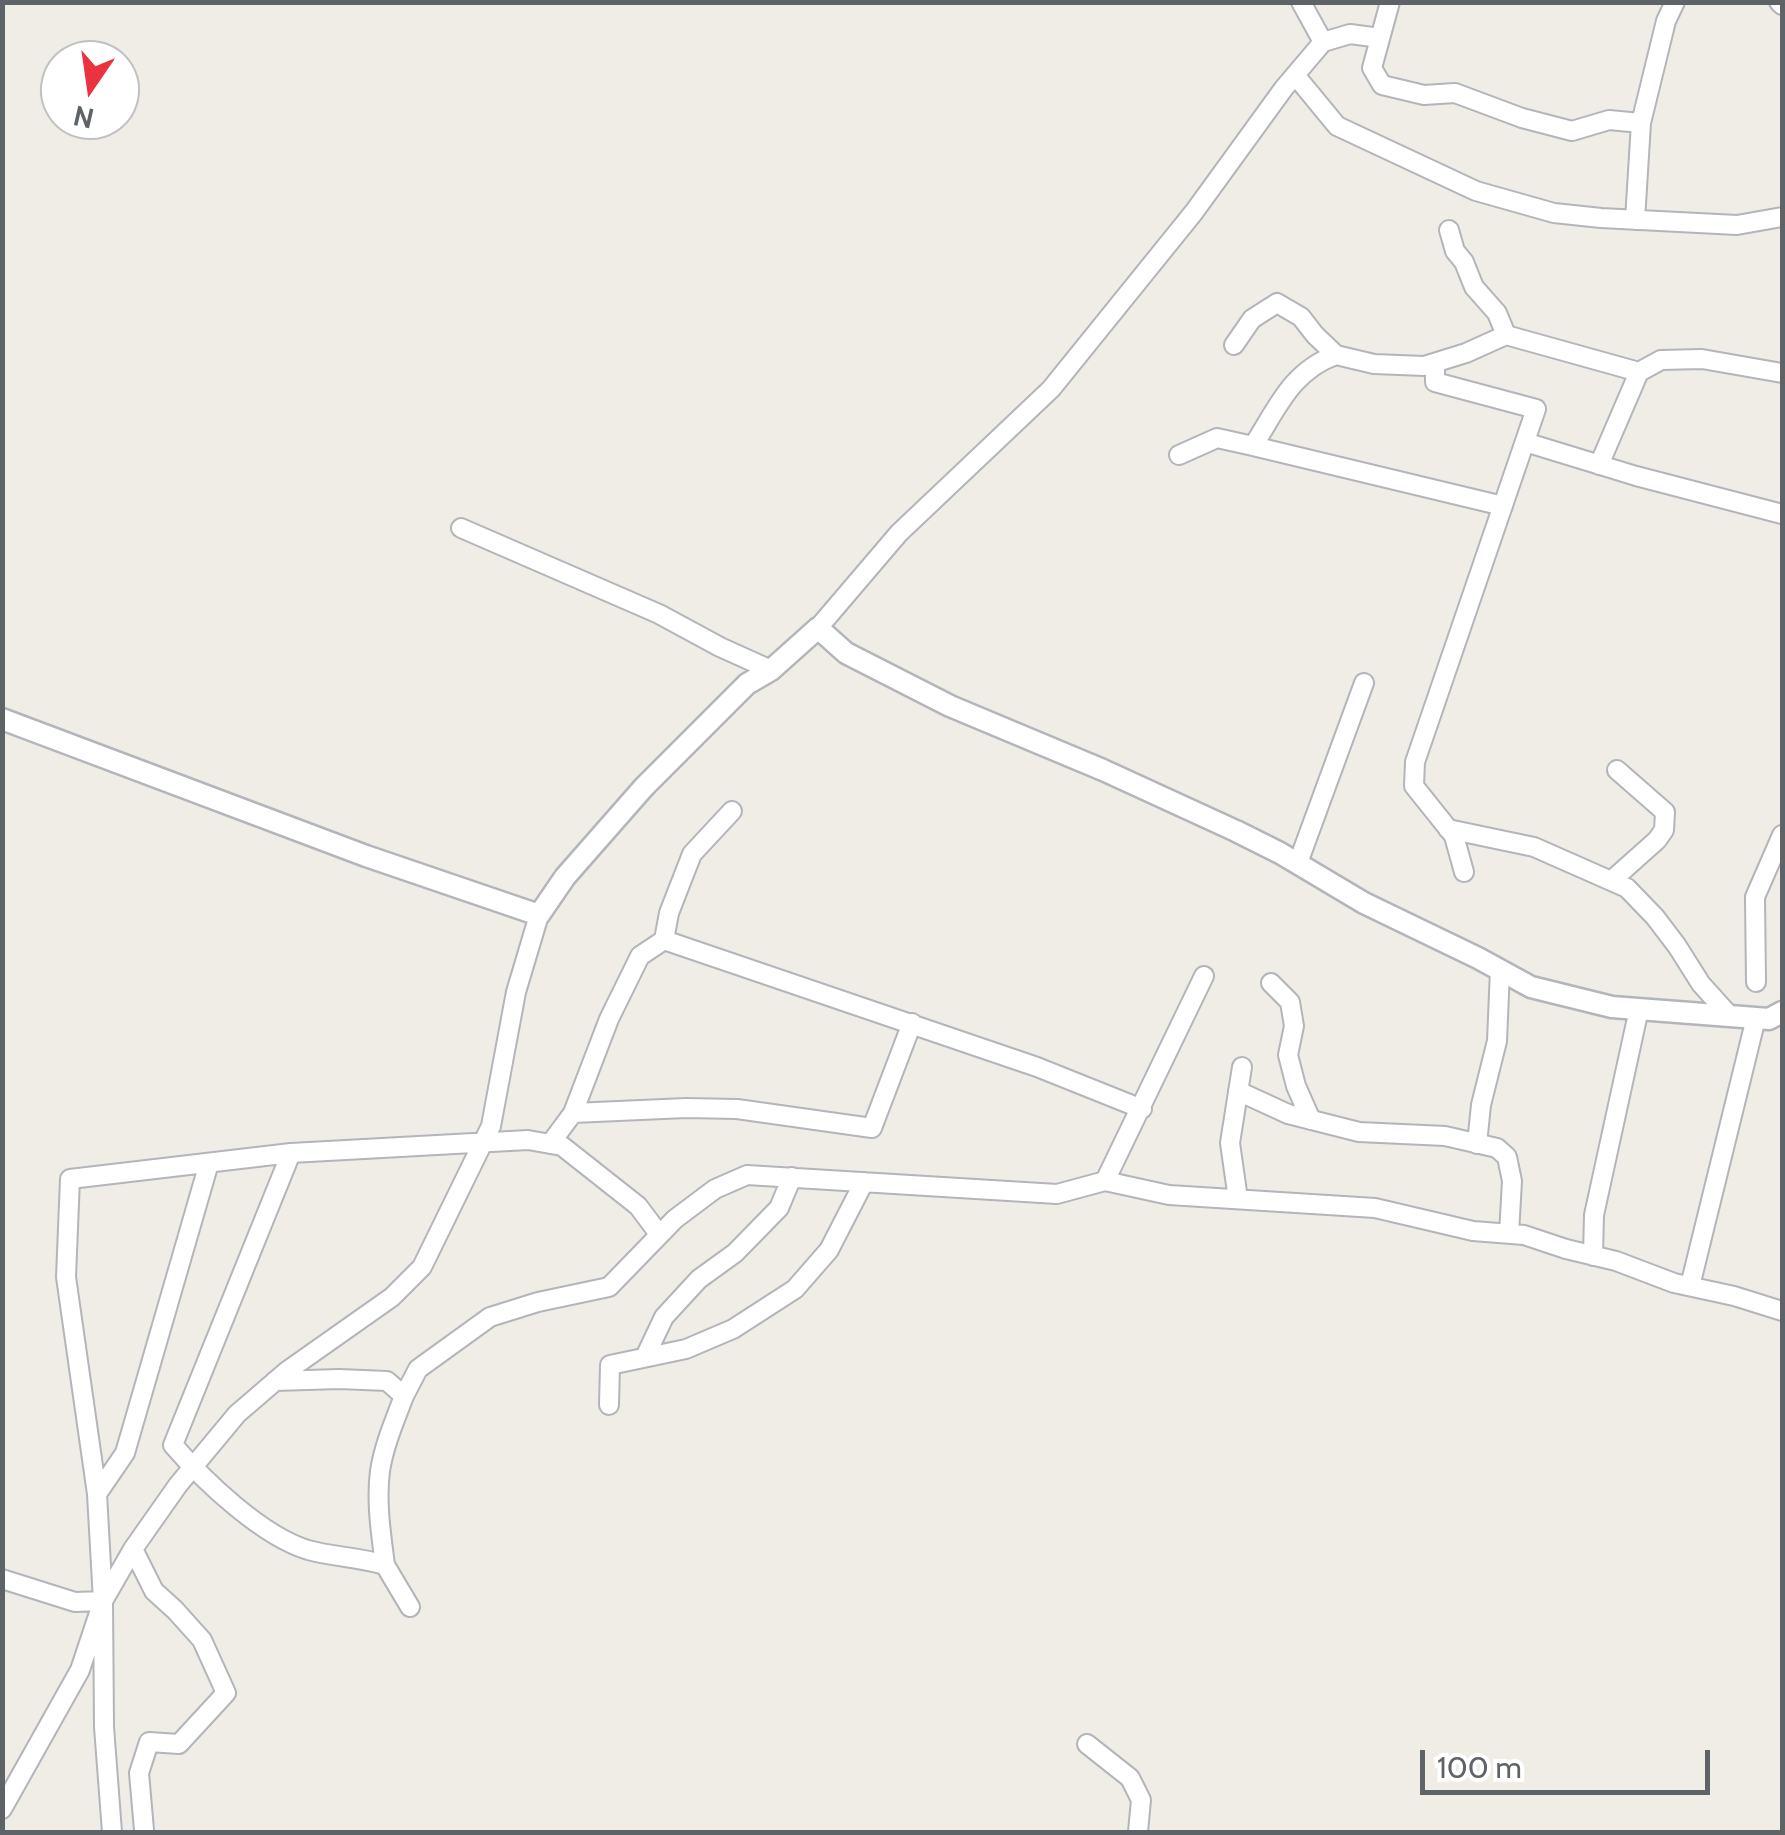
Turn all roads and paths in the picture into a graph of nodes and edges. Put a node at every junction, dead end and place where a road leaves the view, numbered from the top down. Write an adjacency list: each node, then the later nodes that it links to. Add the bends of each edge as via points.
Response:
1 (1301, 2): 5 (street)
2 (1390, 2): 4 (street)
3 (1670, 4): 7 (street)
4 (1380, 38): 5 (street, via 1350,34); 7 (street, via 1372,68 1382,85 1424,95 1455,93 1572,131 1609,120)
5 (1323, 42): 6 (street)
6 (1294, 76): 9 (street, via 1337,126 1476,190 1554,213); 24 (street, via 1051,389 899,533)
7 (1641, 122): 9 (street)
8 (1782, 217): 9 (street, via 1737,225)
9 (1635, 220)
10 (1449, 230): 11 (street, via 1474,287)
11 (1506, 335): 14 (street); 15 (street)
12 (1234, 345): 13 (street, via 1252,319 1276,304 1301,317)
13 (1336, 355): 14 (street, via 1374,364); 18 (street, via 1292,383)
14 (1435, 363): 17 (street, via 1435,382 1536,409)
15 (1639, 372): 16 (street, via 1661,360 1702,359); 20 (street)
16 (1782, 374)
17 (1525, 442): 20 (street); 21 (street)
18 (1253, 446): 19 (street, via 1217,438); 21 (street)
19 (1180, 455)
20 (1598, 465): 22 (street)
21 (1503, 506): 30 (street, via 1415,762 1414,786)
22 (1782, 514)
23 (461, 528): 25 (street)
24 (818, 628): 25 (street); 32 (street, via 846,653 950,706)
25 (771, 670): 35 (street, via 747,684 644,787)
26 (1364, 683): 32 (street)
27 (2, 719): 35 (street)
28 (1617, 770): 34 (street, via 1665,812 1657,840)
29 (732, 812): 36 (street, via 692,854)
30 (1448, 829): 33 (street); 34 (street, via 1534,847)
31 (1782, 835): 39 (street, via 1755,897)
32 (1298, 863): 37 (street)
33 (1464, 872)
34 (1611, 881): 43 (street, via 1655,917)
35 (539, 915): 51 (street)
36 (664, 940): 45 (street); 49 (street, via 640,956)
37 (1500, 970): 41 (street, via 1531,986); 53 (street, via 1497,1041)
38 (1204, 976): 48 (street)
39 (1756, 982)
40 (1272, 983): 50 (street, via 1290,1002 1288,1055)
41 (1639, 1009): 43 (street); 62 (street, via 1594,1215)
42 (1782, 1012): 44 (street)
43 (1729, 1015): 44 (street)
44 (1756, 1018): 63 (street)
45 (912, 1023): 48 (street); 49 (street, via 872,1128 737,1109)
46 (1242, 1067): 47 (street)
47 (1238, 1091): 50 (street); 59 (street, via 1230,1143)
48 (1142, 1109): 57 (street)
49 (572, 1114): 52 (street)
50 (1312, 1120): 53 (street, via 1359,1132)
51 (483, 1143): 52 (street); 54 (street); 66 (street, via 422,1268)
52 (550, 1144): 60 (street, via 562,1146 638,1206)
53 (1477, 1144): 61 (street, via 1507,1157)
54 (290, 1154): 55 (street); 69 (street, via 173,1446)
55 (209, 1163): 70 (street, via 124,1453); 70 (street, via 70,1179 66,1278)
56 (792, 1177): 58 (street); 60 (street, via 747,1175 715,1189); 65 (street, via 779,1208 664,1317)
57 (1106, 1181): 58 (street, via 1057,1194); 59 (street, via 1169,1196)
58 (864, 1182): 65 (street, via 829,1250 796,1290 733,1329)
59 (1238, 1200): 61 (street, via 1375,1208)
60 (659, 1234): 67 (street, via 609,1287 490,1318 418,1368)
61 (1510, 1234): 62 (street)
62 (1593, 1256): 63 (street)
63 (1690, 1286): 64 (street)
64 (1782, 1311)
65 (644, 1357): 68 (street, via 610,1364)
66 (275, 1381): 67 (street, via 387,1381); 69 (street)
67 (404, 1396): 72 (street, via 380,1470)
68 (609, 1406)
69 (192, 1468): 71 (street); 72 (street, via 274,1536)
70 (97, 1494): 74 (street)
71 (133, 1549): 74 (street); 78 (street, via 154,1592 202,1640 226,1693 179,1744 149,1742 139,1773)
72 (385, 1565): 75 (street)
73 (2, 1579): 74 (street, via 75,1602)
74 (103, 1601): 77 (street, via 80,1670); 79 (street)
75 (410, 1607)
76 (1088, 1744): 80 (street, via 1130,1778 1142,1800)
77 (2, 1809)
78 (144, 1830)
79 (112, 1832)
80 (1138, 1832)

